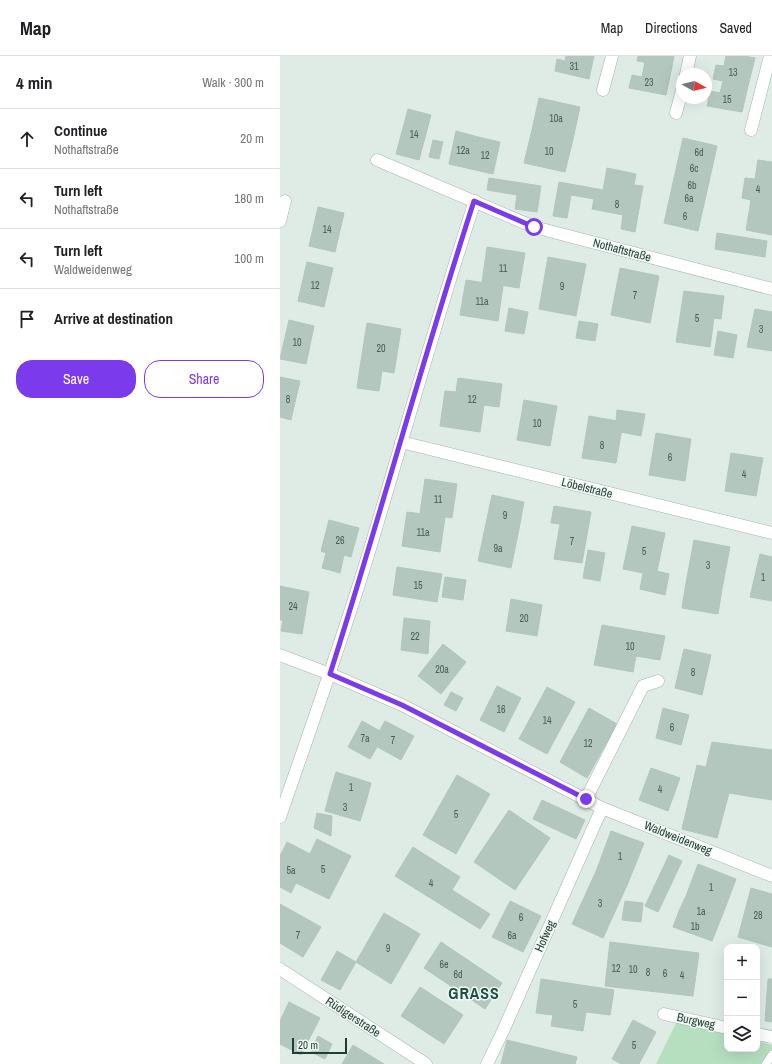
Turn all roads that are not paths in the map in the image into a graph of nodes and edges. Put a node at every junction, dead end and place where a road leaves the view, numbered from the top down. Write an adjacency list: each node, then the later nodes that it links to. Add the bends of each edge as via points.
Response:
1 (612, 56): 5 (street)
2 (690, 56): 4 (street)
3 (770, 56): 8 (street)
4 (687, 68)
5 (603, 90)
6 (678, 104): 7 (street)
7 (676, 113)
8 (751, 130)
9 (377, 160): 11 (street, Nothaftstraße)
10 (285, 201): 12 (street)
11 (474, 201): 13 (street, Nothaftstraße, via 534,227); 14 (street)
12 (280, 221)
13 (772, 289)
14 (401, 442): 15 (street, Löbelstraße); 17 (street)
15 (772, 533)
16 (280, 655): 17 (street, Waldweidenweg)
17 (330, 674): 19 (street, Waldweidenweg, via 402,705); 21 (street)
18 (658, 681): 19 (street, via 643,686)
19 (586, 799): 20 (street, Waldweidenweg)
20 (602, 808): 22 (street, Waldweidenweg); 30 (street, Hofweg)
21 (280, 817)
22 (772, 876)
23 (280, 969): 29 (street, Rüdigerstraße)
24 (664, 1014): 25 (street, Burgweg)
25 (724, 1027)
26 (760, 1035): 27 (street)
27 (772, 1037)
28 (772, 1055): 31 (lane)
29 (426, 1064)
30 (487, 1064)
31 (766, 1064)

